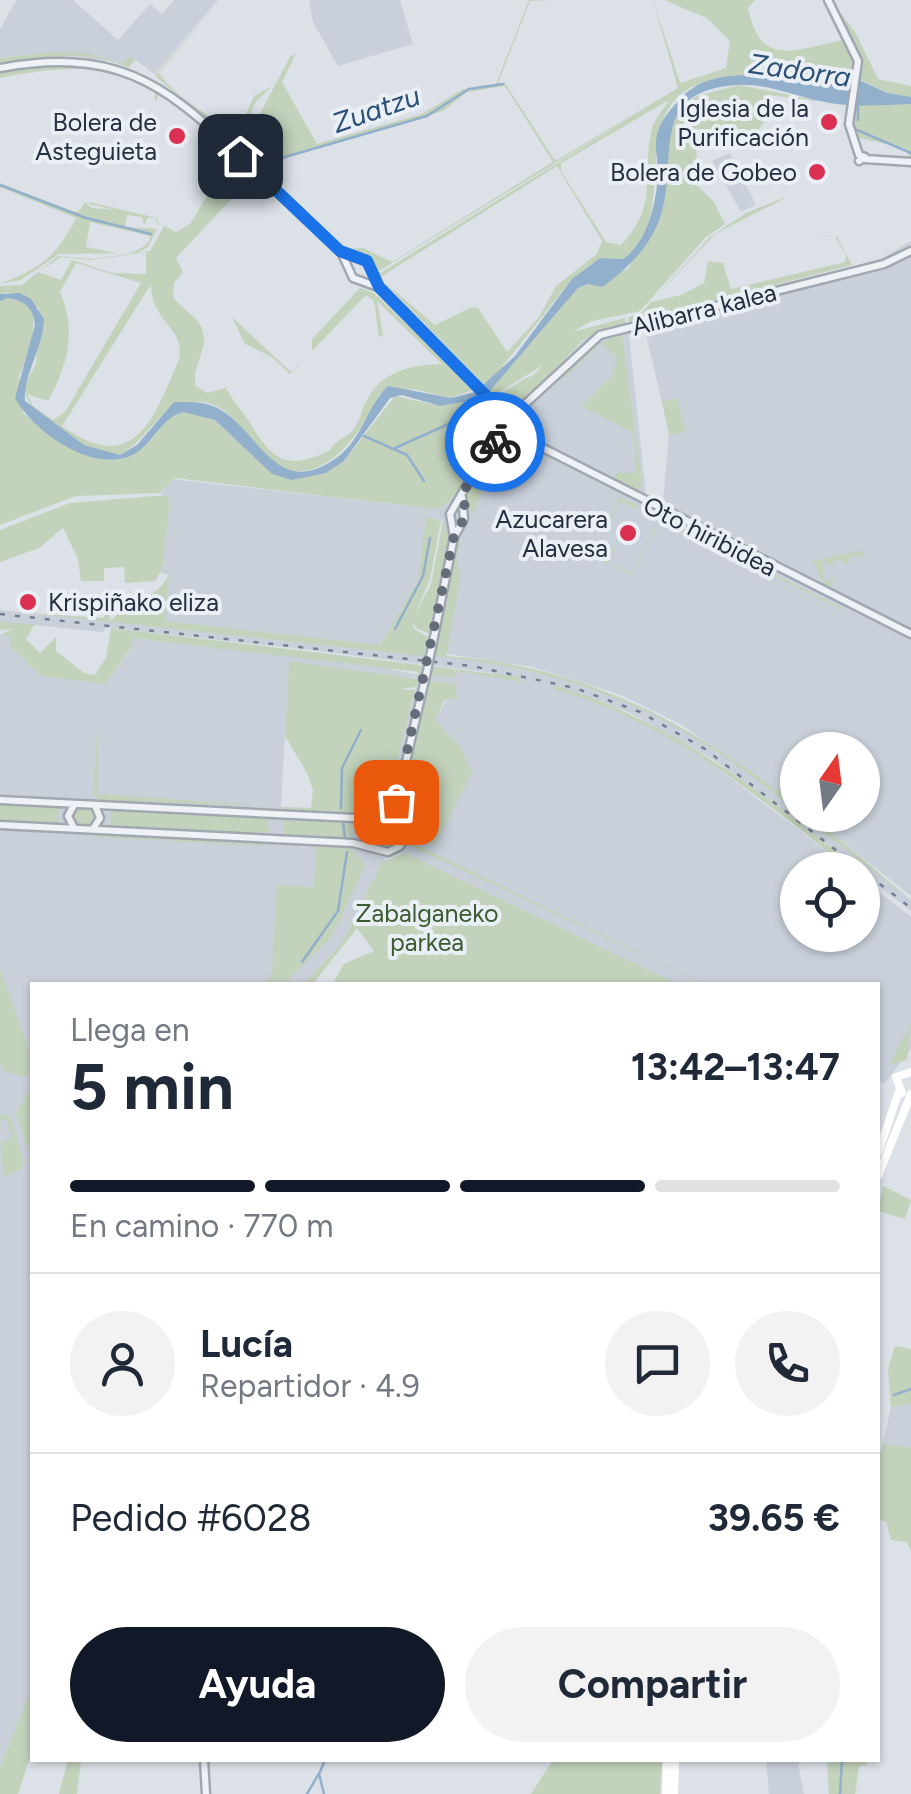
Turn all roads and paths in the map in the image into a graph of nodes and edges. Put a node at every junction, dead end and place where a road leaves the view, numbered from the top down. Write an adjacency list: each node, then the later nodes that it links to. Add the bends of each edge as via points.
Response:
1 (828, 0): 3 (street, via 856,56 850,132 862,157)
2 (0, 68): 4 (street, via 86,62 161,86)
3 (911, 162)
4 (340, 251): 6 (street); 7 (street)
5 (911, 251): 12 (street, Alibarra kalea, via 884,264 600,335)
6 (358, 259): 7 (street); 8 (street)
7 (349, 268): 9 (street)
8 (371, 270): 9 (street); 10 (street)
9 (359, 280): 10 (street)
10 (379, 287): 11 (street)
11 (492, 405): 13 (street); 14 (street)
12 (524, 410): 13 (street, Alibarra kalea); 15 (street, Alibarra kalea)
13 (509, 418): 14 (street, Alibarra kalea); 15 (street, Oto hiribidea)
14 (500, 425): 16 (street); 17 (street)
15 (516, 426): 16 (street, Alibarra kalea); 24 (street, Oto hiribidea, via 535,444)
16 (508, 434): 17 (street, Alibarra kalea); 24 (street, Oto hiribidea)
17 (492, 444): 18 (street)
18 (462, 497): 19 (street); 20 (street)
19 (454, 510): 20 (street); 21 (street)
20 (463, 512): 22 (street)
21 (451, 522): 22 (street); 23 (street)
22 (461, 524): 23 (street)
23 (454, 536): 26 (street, bridge)
24 (911, 636)
25 (0, 800): 27 (street)
26 (396, 802): 29 (street); 30 (street)
27 (75, 804): 28 (street); 33 (street, via 68,816)
28 (94, 804): 31 (street); 34 (street, via 100,818)
29 (388, 813): 30 (street); 31 (street)
30 (397, 816): 35 (street, via 406,830 400,846 388,852)
31 (372, 818): 35 (street, via 366,832)
32 (0, 825): 33 (street)
33 (74, 828): 34 (street)
34 (92, 830): 35 (street)
35 (371, 845)
36 (909, 1069): 37 (main road, via 896,1077)
37 (899, 1091): 38 (main road); 39 (main road)
38 (911, 1093): 40 (main road)
39 (880, 1147)
40 (880, 1171)
41 (204, 1762): 44 (street)
42 (667, 1762): 45 (main road)
43 (675, 1762): 46 (main road)
44 (206, 1794)
45 (666, 1794)
46 (674, 1794)

